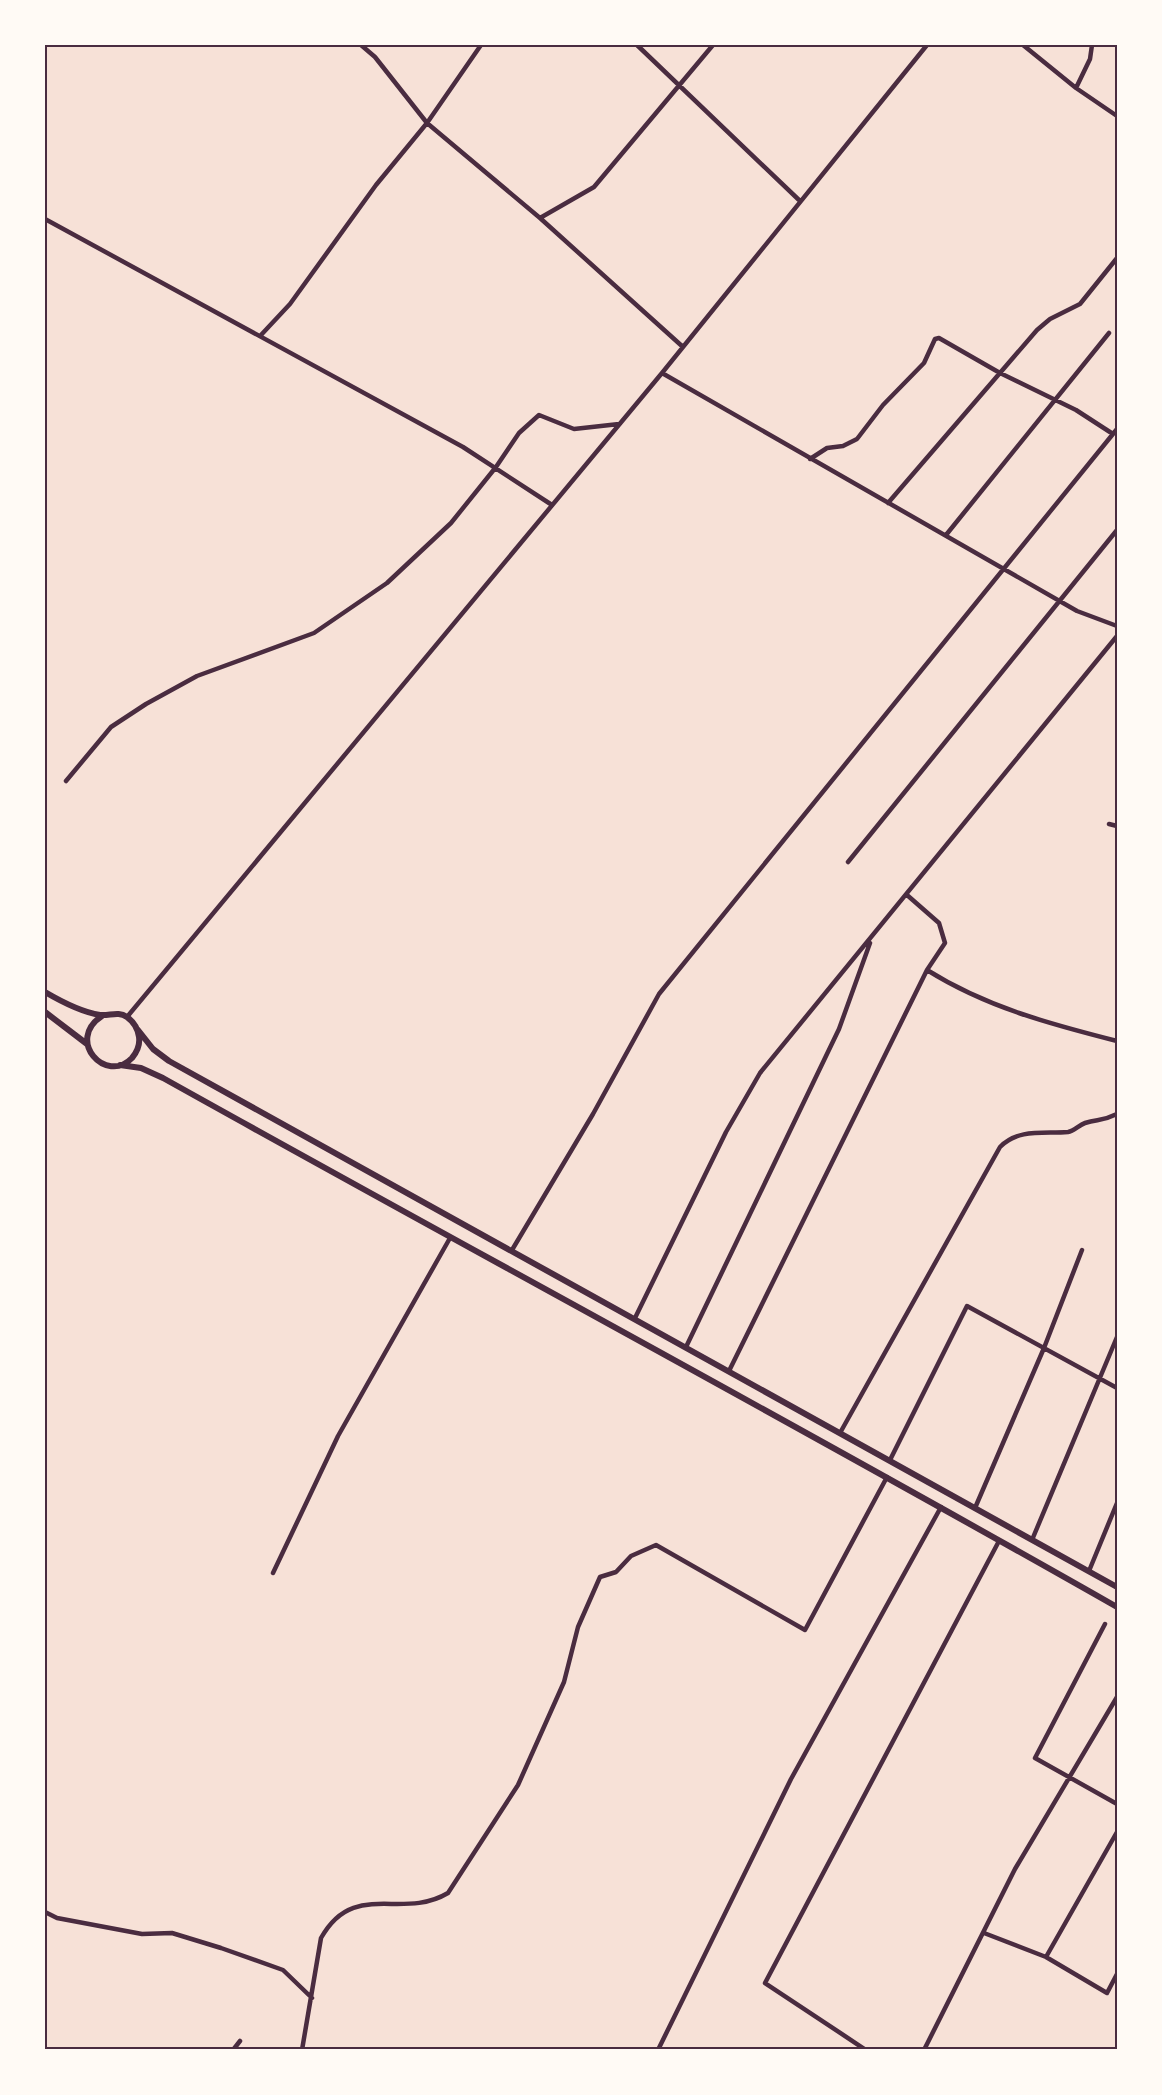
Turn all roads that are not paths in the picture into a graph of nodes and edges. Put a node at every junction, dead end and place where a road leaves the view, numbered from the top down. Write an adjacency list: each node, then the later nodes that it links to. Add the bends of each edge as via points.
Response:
1 (361, 45): 12 (street)
2 (481, 45): 12 (street)
3 (637, 45): 9 (street)
4 (713, 45): 9 (street)
5 (919, 45): 8 (street)
6 (1023, 45): 10 (street)
7 (1092, 45): 10 (street, via 1090,59)
8 (925, 47): 13 (street)
9 (679, 85): 13 (street); 14 (street, via 594,188)
10 (1076, 88): 11 (street)
11 (1117, 116)
12 (427, 123): 14 (street); 18 (street, via 376,185 290,304)
13 (799, 201): 19 (street)
14 (540, 218): 19 (street)
15 (45, 219): 18 (street)
16 (1117, 258): 21 (street, via 1080,304 1043,324)
17 (1109, 333): 22 (street)
18 (261, 335): 26 (street)
19 (683, 347): 20 (street)
20 (662, 373): 23 (street); 25 (street)
21 (1000, 373): 22 (street); 25 (street, via 943,338 935,339 924,363 857,439 827,448); 27 (street)
22 (1056, 402): 24 (street); 30 (street)
23 (619, 424): 26 (street, via 574,429 539,415 519,434); 28 (street)
24 (1115, 432): 31 (street)
25 (810, 459): 27 (street)
26 (496, 467): 28 (street); 35 (street, via 450,523 387,583 314,633 197,676 146,704 111,727)
27 (888, 503): 30 (street)
28 (552, 505): 45 (street)
29 (1117, 530): 32 (street)
30 (946, 535): 31 (street)
31 (1003, 569): 32 (street); 52 (street, via 659,994)
32 (1060, 601): 33 (street); 38 (street)
33 (1117, 626)
34 (1117, 636): 39 (street)
35 (66, 781)
36 (1109, 824): 37 (street)
37 (1117, 826)
38 (848, 862)
39 (907, 895): 40 (street); 41 (street, via 939,923 945,943)
40 (872, 938): 54 (street, via 760,1073 726,1132); 56 (street, via 839,1029)
41 (927, 970): 47 (street, via 958,990 1034,1020); 58 (street)
42 (45, 992): 44 (main road, via 68,1005)
43 (45, 1012): 48 (main road)
44 (102, 1016): 45 (main road); 48 (main road, via 90,1027)
45 (127, 1017): 46 (main road)
46 (138, 1030): 49 (main road, via 135,1055); 52 (main road, via 169,1061)
47 (1117, 1041)
48 (87, 1044): 49 (main road, via 95,1059 111,1066)
49 (120, 1065): 51 (main road, via 141,1068 163,1078)
50 (1117, 1114): 61 (street, via 1101,1122 1084,1123 1070,1132 1016,1135 1000,1148)
51 (450, 1238): 63 (main road); 70 (street, via 338,1436)
52 (512, 1250): 54 (main road)
53 (1082, 1250): 57 (street)
54 (635, 1318): 56 (main road)
55 (1117, 1337): 59 (street)
56 (686, 1347): 58 (main road)
57 (1044, 1348): 59 (street); 62 (street, via 967,1306); 66 (street)
58 (729, 1371): 61 (main road)
59 (1101, 1379): 60 (street); 67 (street)
60 (1117, 1388)
61 (840, 1433): 62 (main road)
62 (890, 1460): 66 (main road)
63 (887, 1477): 65 (main road); 82 (street, via 805,1630 656,1545 631,1556 616,1572 600,1576 578,1628 564,1682 518,1785 448,1893 433,1902 413,1906 384,1902 351,1907 330,1922 321,1938)
64 (1117, 1503): 69 (street)
65 (942, 1507): 68 (main road); 86 (street, via 791,1779)
66 (975, 1508): 67 (main road)
67 (1032, 1540): 69 (main road)
68 (999, 1541): 72 (main road); 87 (street, via 765,1983)
69 (1089, 1571): 71 (main road)
70 (273, 1573)
71 (1117, 1587)
72 (1117, 1607)
73 (1105, 1624): 75 (street, via 1035,1758)
74 (1117, 1697): 75 (street)
75 (1069, 1778): 76 (street); 79 (street, via 1015,1869)
76 (1117, 1803)
77 (1117, 1832): 80 (street)
78 (45, 1912): 82 (street, via 57,1918 142,1934 172,1933 221,1948 283,1970)
79 (984, 1933): 80 (street); 88 (street)
80 (1046, 1957): 81 (street, via 1107,1993)
81 (1117, 1974)
82 (312, 1998): 85 (street)
83 (240, 2041): 84 (street)
84 (233, 2050)
85 (302, 2050)
86 (658, 2050)
87 (866, 2050)
88 (924, 2050)

